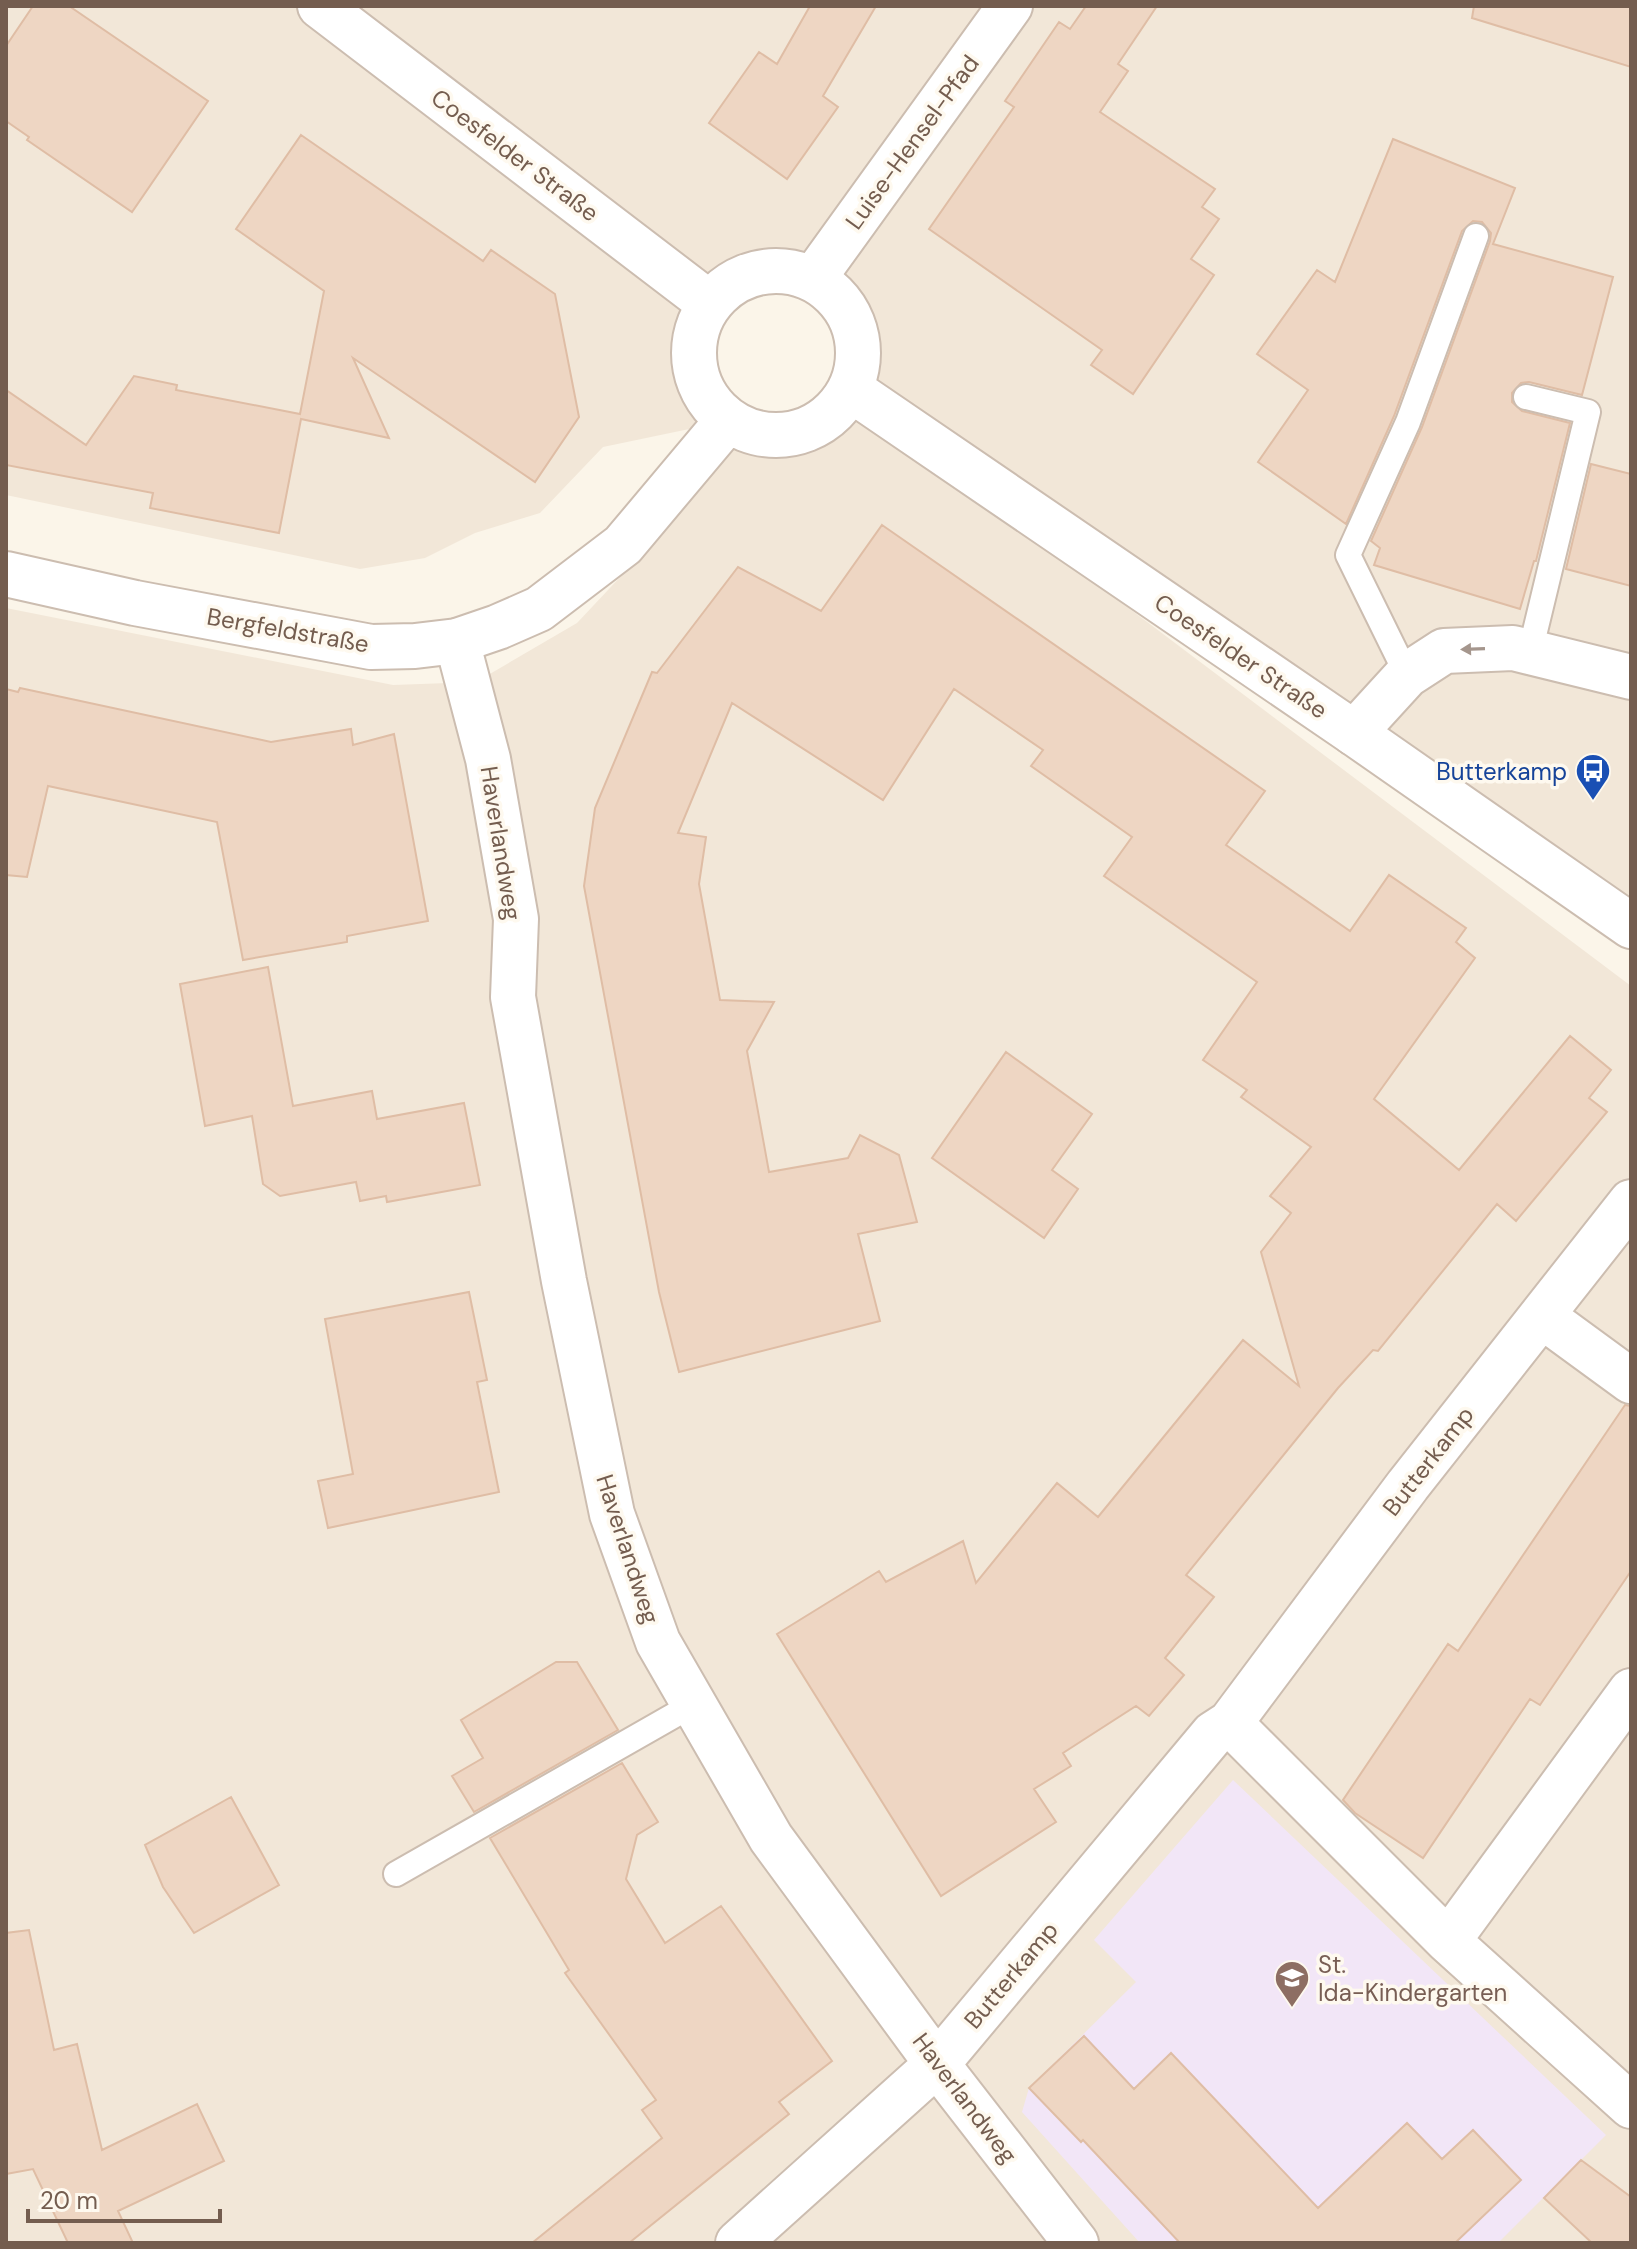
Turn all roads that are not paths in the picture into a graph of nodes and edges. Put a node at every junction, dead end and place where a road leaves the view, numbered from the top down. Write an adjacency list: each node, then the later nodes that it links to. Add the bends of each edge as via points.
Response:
1 (320, 6): 5 (street, Coesfelder Straße)
2 (1010, 6): 4 (street, Luise-Hensel-Pfad)
3 (1476, 236): 12 (lane, via 1408,422 1348,555)
4 (813, 279): 5 (street, via 768,270 725,287); 6 (street, via 834,294 849,315 857,339)
5 (709, 303): 8 (street, via 697,326 693,352 709,402)
6 (850, 389): 8 (street, via 827,417 796,433 772,436); 14 (street, Coesfelder Straße)
7 (1526, 397): 11 (lane, via 1588,412)
8 (728, 420): 10 (street, Bergfeldstraße, via 623,545 539,609)
9 (6, 574): 10 (street, Bergfeldstraße, via 371,647)
10 (457, 641): 20 (street, Haverlandweg, via 488,759 516,919 513,997 612,1514 658,1642)
11 (1530, 652): 12 (street, one-way to 12, via 1444,651); 13 (street)
12 (1407, 675): 14 (street)
13 (1631, 677)
14 (1354, 733): 15 (street, Coesfelder Straße)
15 (1631, 926)
16 (1631, 1202): 17 (street, Butterkamp)
17 (1542, 1316): 18 (street); 21 (street, Butterkamp)
18 (1631, 1381)
19 (1631, 1691): 23 (street)
20 (694, 1704): 22 (lane); 24 (street, Haverlandweg, via 771,1838)
21 (1230, 1723): 23 (street); 24 (street, Butterkamp, via 1213,1734)
22 (396, 1874)
23 (1448, 1941): 25 (street)
24 (937, 2064): 26 (street, Butterkamp); 27 (street, Haverlandweg)
25 (1631, 2106)
26 (738, 2243)
27 (1076, 2243)

